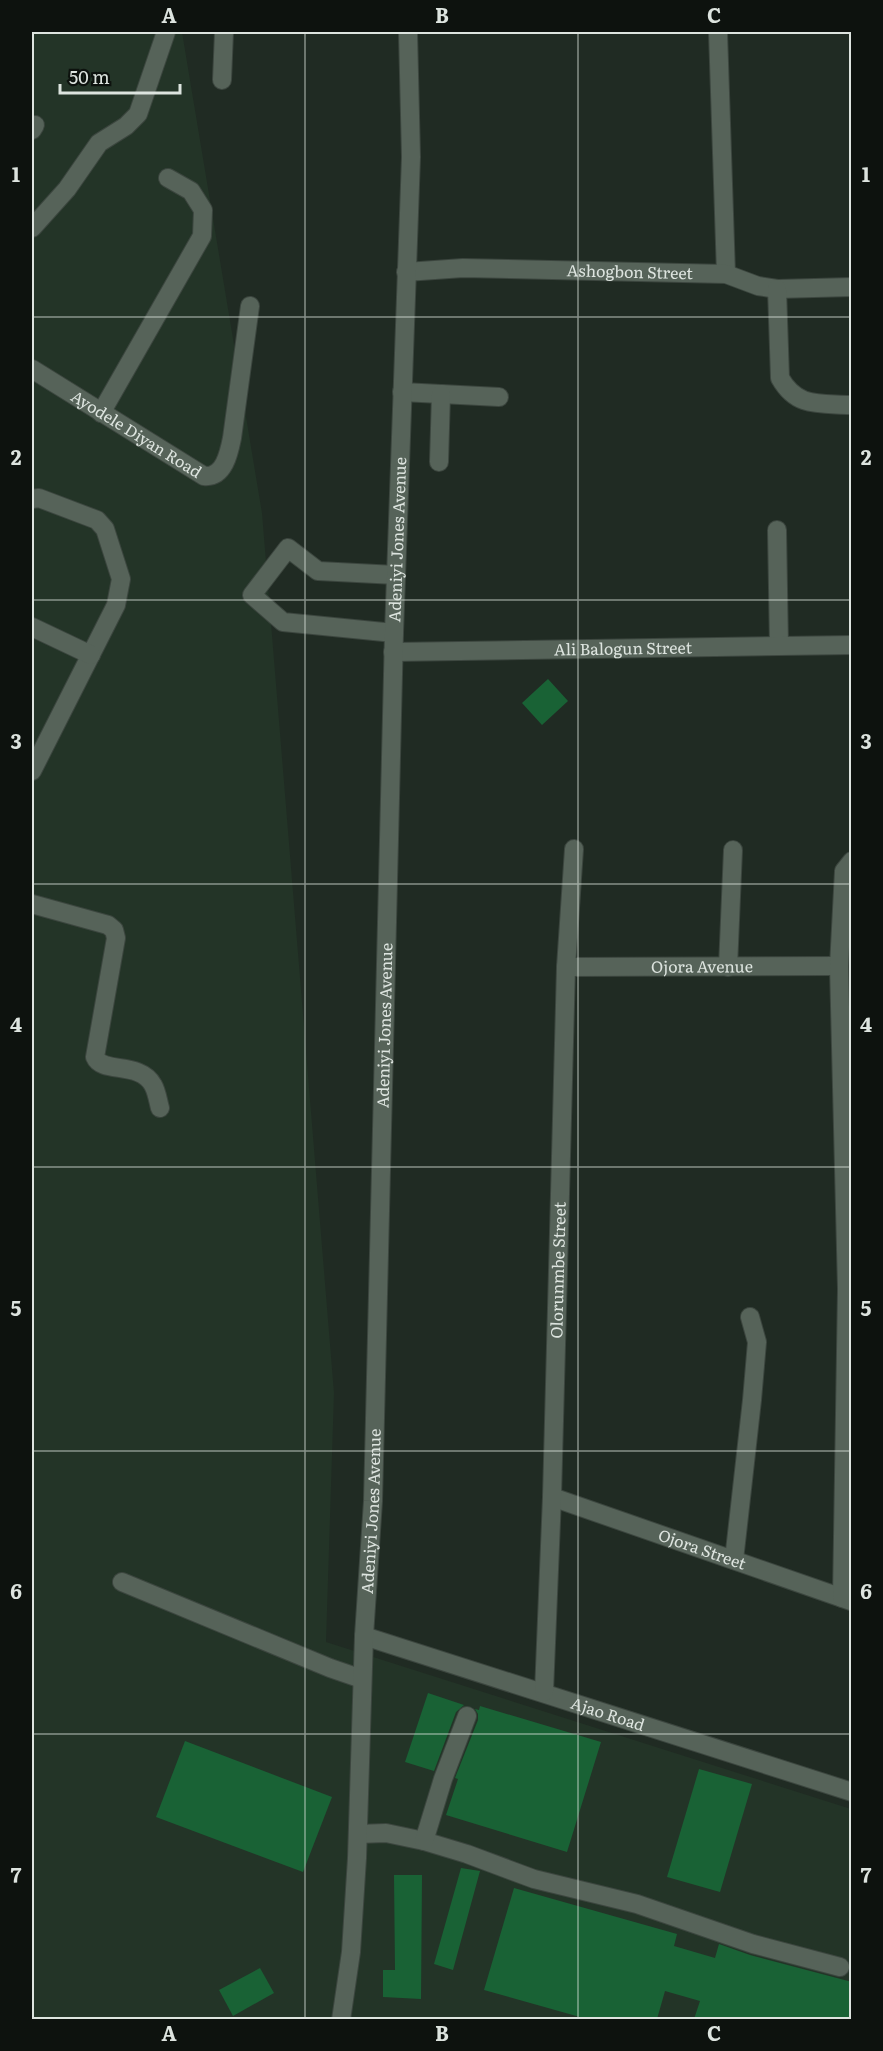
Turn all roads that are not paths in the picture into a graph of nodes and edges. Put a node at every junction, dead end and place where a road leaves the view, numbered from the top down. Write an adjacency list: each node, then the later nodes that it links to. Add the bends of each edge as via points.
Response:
1 (166, 32): 7 (street, via 138,114 99,142 67,189)
2 (224, 32): 5 (street)
3 (408, 32): 8 (street, Adeniyi Jones Avenue, via 411,157)
4 (717, 32): 9 (street)
5 (222, 80)
6 (168, 178): 18 (street, via 191,191 203,210 202,236)
7 (32, 228)
8 (406, 272): 9 (street, Ashogbon Street, via 463,268); 14 (street, Adeniyi Jones Avenue)
9 (726, 274): 11 (street, Ashogbon Street)
10 (852, 287): 11 (street, Ashogbon Street)
11 (777, 289): 17 (street, via 780,378 786,388 805,402)
12 (250, 306): 18 (street, Ayodele Diyan Road, via 228,459 218,472 204,476)
13 (32, 369): 18 (street, Ayodele Diyan Road)
14 (402, 392): 15 (street); 22 (street, Adeniyi Jones Avenue)
15 (441, 394): 16 (street); 19 (street)
16 (499, 397)
17 (849, 405)
18 (101, 413)
19 (439, 462)
20 (32, 499): 28 (street, via 39,498 97,520 105,529 121,579 116,605)
21 (777, 530): 26 (street)
22 (396, 575): 24 (street, Adeniyi Jones Avenue); 24 (street, via 318,571 288,548 252,595 283,622)
23 (32, 627): 28 (street)
24 (394, 633): 27 (street, Adeniyi Jones Avenue)
25 (852, 645): 26 (street, Ali Balogun Street)
26 (779, 646): 27 (street, Ali Balogun Street)
27 (393, 652): 43 (street, Adeniyi Jones Avenue, via 373,1501)
28 (90, 655): 29 (street)
29 (34, 761)
30 (574, 849): 35 (street, Olorunmbe Street)
31 (733, 850): 36 (street)
32 (852, 861): 34 (street, via 844,871)
33 (32, 904): 37 (street, via 114,930 116,938 95,1057 103,1066 142,1074 152,1083)
34 (839, 966): 36 (street, Ojora Avenue); 42 (street, via 847,1289)
35 (566, 967): 36 (street, Ojora Avenue); 39 (street, Olorunmbe Street)
36 (728, 967)
37 (160, 1108)
38 (750, 1317): 40 (street, via 757,1342)
39 (552, 1497): 40 (street, Ojora Street); 45 (street, Olorunmbe Street)
40 (734, 1560): 42 (street, Ojora Street)
41 (122, 1581): 44 (street)
42 (847, 1599)
43 (364, 1636): 44 (street, Adeniyi Jones Avenue); 45 (street, Ajao Road)
44 (362, 1679): 48 (street, Adeniyi Jones Avenue)
45 (544, 1692): 47 (street, Ajao Road)
46 (467, 1716): 49 (street)
47 (852, 1792)
48 (358, 1834): 49 (street, via 386,1833); 51 (street, Adeniyi Jones Avenue, via 351,1952)
49 (424, 1841): 50 (street, via 534,1880 637,1904 753,1944)
50 (840, 1967)
51 (341, 2019)

